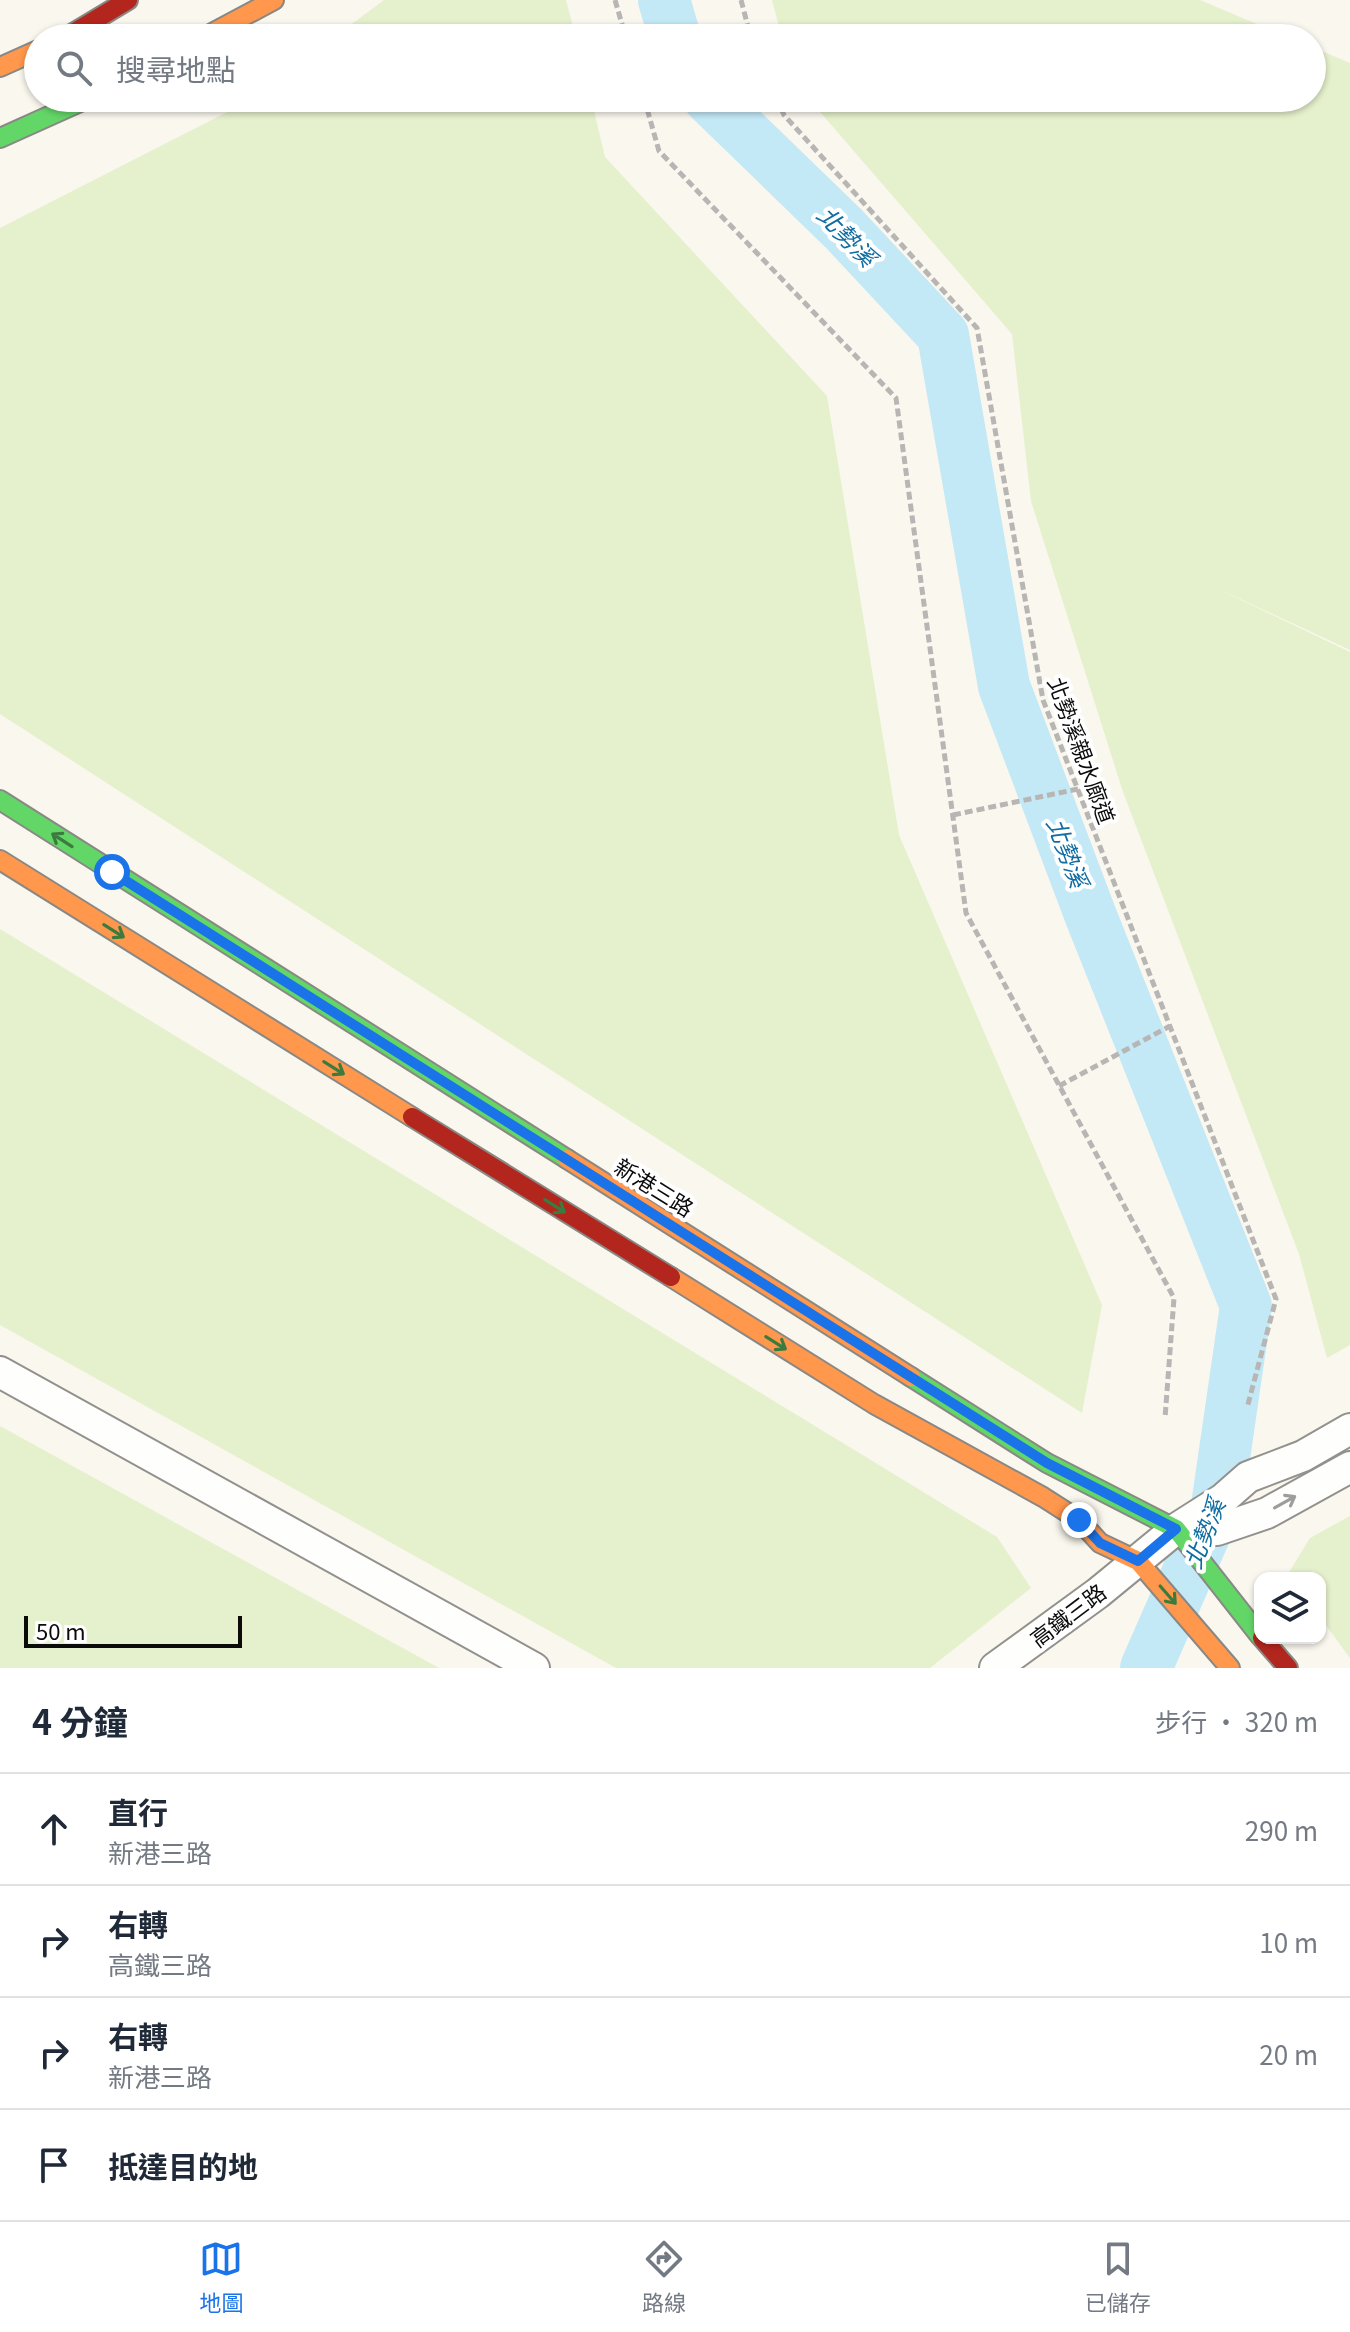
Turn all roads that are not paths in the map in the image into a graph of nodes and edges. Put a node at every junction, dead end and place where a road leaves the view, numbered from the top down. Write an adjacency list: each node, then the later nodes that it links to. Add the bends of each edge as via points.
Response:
1 (128, 0): 3 (street)
2 (274, 0): 4 (street)
3 (88, 24)
4 (229, 24)
5 (24, 56): 6 (street)
6 (0, 67)
7 (58, 112): 8 (street)
8 (0, 138)
9 (0, 800): 14 (street, 新港三路, one-way to 9, via 1047,1463)
10 (0, 860): 15 (street, one-way to 15, via 874,1404 1043,1497 1079,1520 1100,1543)
11 (0, 1372): 18 (street)
12 (1350, 1429): 14 (street, 高鐵三路, via 1303,1456 1248,1477)
13 (1350, 1467): 14 (street, one-way to 13, via 1217,1530 1267,1513)
14 (1176, 1529): 15 (street, 高鐵三路); 16 (street, 新港三路)
15 (1138, 1561): 19 (street, 高鐵三路); 20 (street, one-way to 20)
16 (1254, 1628)
17 (1267, 1644): 21 (street, 新港三路)
18 (534, 1668)
19 (995, 1668)
20 (1230, 1668)
21 (1288, 1668)

